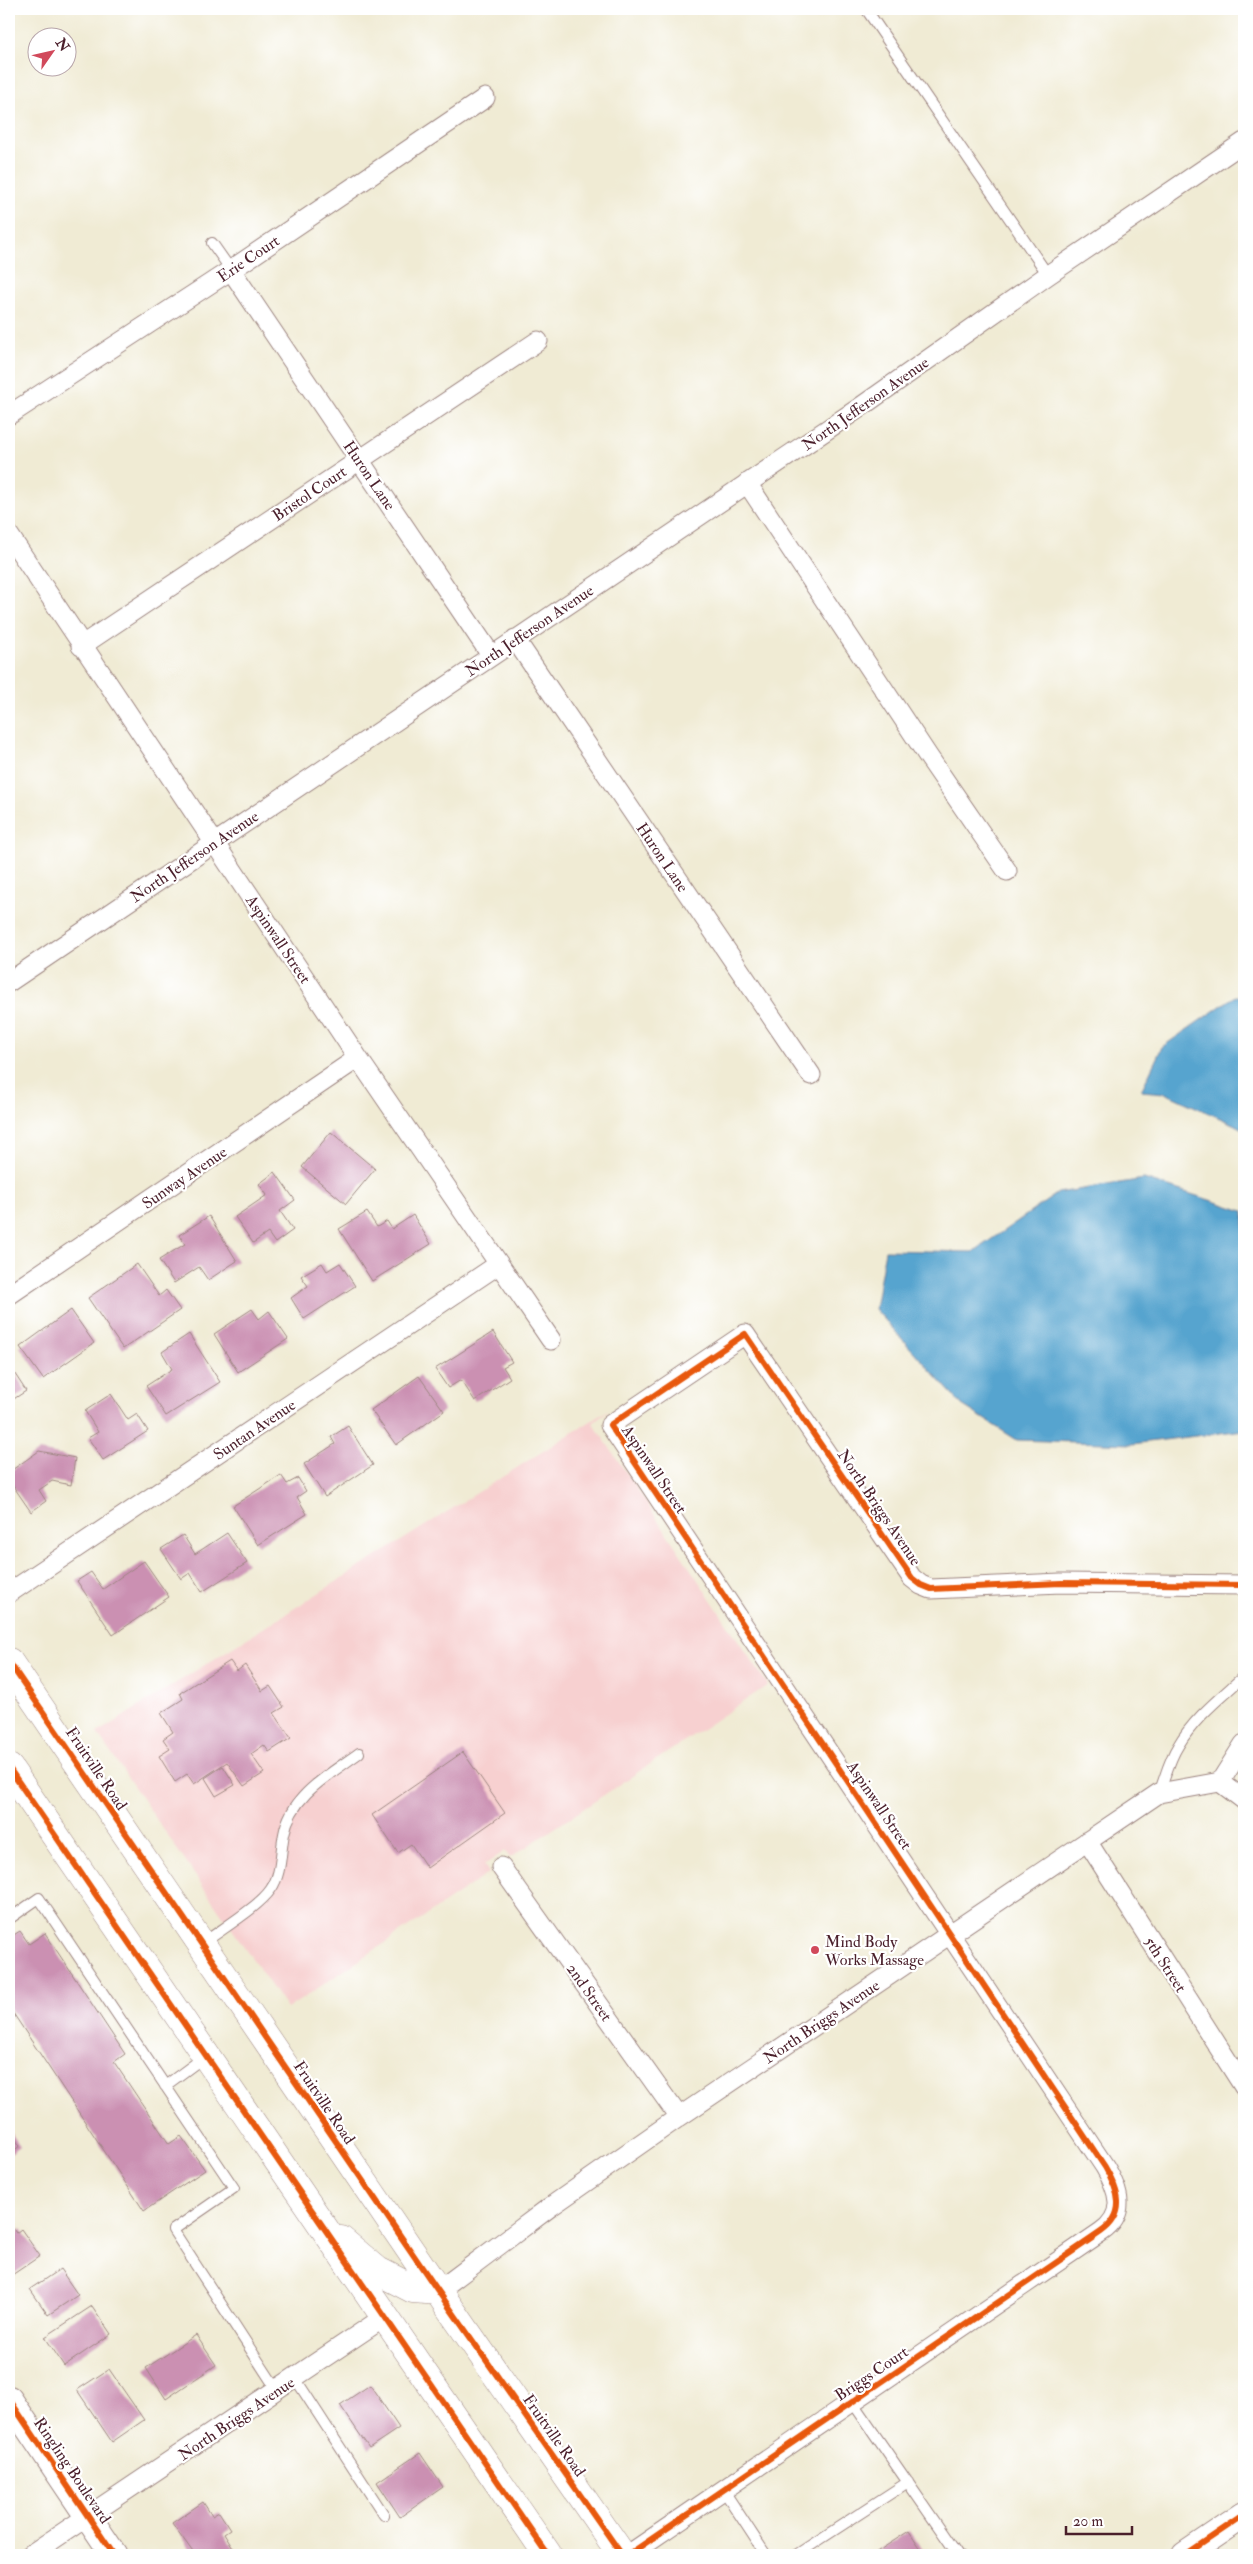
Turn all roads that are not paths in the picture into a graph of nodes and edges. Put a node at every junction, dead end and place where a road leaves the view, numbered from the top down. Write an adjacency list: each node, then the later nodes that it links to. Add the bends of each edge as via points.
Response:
1 (866, 9): 6 (lane)
2 (485, 98): 5 (street, Erie Court)
3 (1244, 142): 6 (street, North Jefferson Avenue)
4 (212, 243): 5 (lane)
5 (231, 270): 8 (street, Erie Court); 9 (street, Huron Lane)
6 (1048, 275): 10 (street, North Jefferson Avenue)
7 (538, 341): 9 (street, Bristol Court)
8 (9, 414)
9 (359, 459): 13 (street, Bristol Court); 14 (street, Huron Lane)
10 (747, 483): 12 (street, North Jefferson Avenue); 16 (street)
11 (9, 535): 13 (street, Aspinwall Street)
12 (515, 639): 14 (street, North Jefferson Avenue); 19 (street, Huron Lane)
13 (81, 646): 15 (street, Aspinwall Street)
14 (491, 655): 15 (street, North Jefferson Avenue)
15 (215, 842): 17 (street, North Jefferson Avenue); 18 (street, Aspinwall Street)
16 (1007, 870)
17 (9, 982)
18 (358, 1058): 20 (street, Aspinwall Street); 21 (street, Sunway Avenue)
19 (811, 1074)
20 (500, 1264): 22 (street, Aspinwall Street); 25 (street, Suntan Avenue)
21 (9, 1295)
22 (551, 1340)
23 (610, 1425): 24 (street, North Briggs Avenue, via 745,1334 912,1578 921,1585 931,1589 1061,1583); 37 (street, Aspinwall Street)
24 (1244, 1585)
25 (9, 1593)
26 (9, 1662): 38 (main road, Fruitville Road)
27 (1244, 1676): 32 (lane, via 1200,1715 1188,1731 1177,1748)
28 (1244, 1744): 31 (street)
29 (359, 1753): 38 (lane, via 308,1791 293,1808 284,1831 277,1877 270,1890)
30 (9, 1771): 39 (main road)
31 (1220, 1782): 32 (street, North Briggs Avenue); 33 (street)
32 (1159, 1793): 34 (street, North Briggs Avenue)
33 (1244, 1800)
34 (1087, 1841): 37 (street, North Briggs Avenue); 41 (street, 5th Street)
35 (501, 1867): 42 (street, 2nd Street)
36 (9, 1919): 40 (lane, via 39,1898)
37 (950, 1934): 42 (street, North Briggs Avenue); 43 (street, Aspinwall Street, via 1105,2167 1116,2188)
38 (201, 1945): 45 (main road, Fruitville Road)
39 (205, 2056): 40 (lane); 44 (main road)
40 (165, 2086): 48 (lane, via 234,2188 173,2230)
41 (1244, 2087)
42 (679, 2117): 45 (street, North Briggs Avenue, via 550,2207)
43 (1118, 2205): 50 (street, Briggs Court, via 1114,2221 1101,2232)
44 (314, 2216): 45 (main road, via 378,2272 413,2289); 46 (main road)
45 (438, 2291): 59 (main road, Fruitville Road)
46 (383, 2318): 47 (street, North Briggs Avenue); 58 (main road)
47 (295, 2378): 48 (street, North Briggs Avenue); 53 (lane)
48 (277, 2390): 55 (street, North Briggs Avenue)
49 (9, 2399): 55 (street, Ringling Boulevard)
50 (853, 2402): 51 (lane); 52 (street, Briggs Court)
51 (908, 2482): 62 (lane); 63 (lane)
52 (724, 2491): 60 (street, Briggs Court); 61 (lane)
53 (384, 2515)
54 (1244, 2515): 64 (street)
55 (88, 2516): 56 (street, North Briggs Avenue); 57 (street, Ringling Boulevard)
56 (30, 2555)
57 (114, 2555)
58 (548, 2555)
59 (622, 2555)
60 (628, 2555)
61 (766, 2555)
62 (796, 2555)
63 (958, 2555)
64 (1185, 2555)

